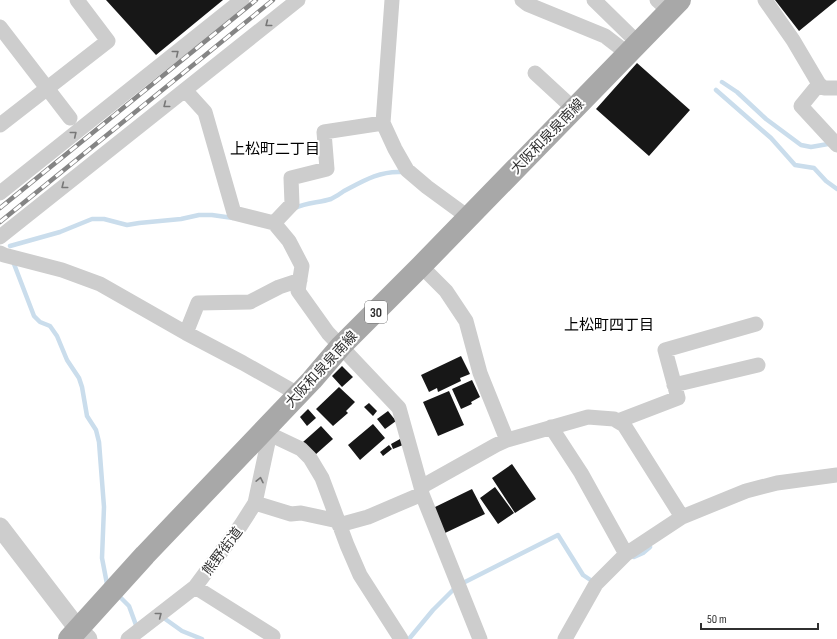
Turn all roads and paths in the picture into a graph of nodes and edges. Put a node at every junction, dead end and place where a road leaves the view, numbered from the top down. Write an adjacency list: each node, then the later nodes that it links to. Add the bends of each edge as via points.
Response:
1 (76, 0): 14 (street, via 108,41)
2 (242, 0): 21 (street, one-way to 2)
3 (298, 0): 15 (street, one-way to 15)
4 (392, 0): 18 (street)
5 (522, 0): 10 (street)
6 (594, 0): 10 (street)
7 (765, 0): 12 (street)
8 (668, 4): 10 (main road, 大阪和泉泉南線 / 30)
9 (0, 27): 14 (street)
10 (632, 48): 16 (main road, 大阪和泉泉南線 / 30)
11 (535, 73): 16 (street)
12 (820, 84): 13 (street, via 824,88); 20 (street, via 801,106 818,134)
13 (837, 88)
14 (47, 89): 17 (street); 19 (street)
15 (184, 90): 23 (street, via 205,112 234,213); 24 (street, one-way to 24)
16 (574, 109): 22 (main road, 大阪和泉泉南線 / 30)
17 (70, 118)
18 (383, 123): 22 (street, via 407,170); 23 (street, via 324,132 327,169 291,178 292,204)
19 (0, 126)
20 (837, 145)
21 (0, 193)
22 (468, 217): 26 (main road, 大阪和泉泉南線 / 30)
23 (274, 222): 27 (street, via 290,241 298,257 302,266)
24 (0, 237)
25 (0, 253): 29 (street, via 62,270 100,284)
26 (421, 266): 30 (main road, 大阪和泉泉南線 / 30); 37 (street, via 446,291 466,321 480,373)
27 (300, 280): 29 (street, via 279,287 250,302 198,303); 30 (street, via 298,292 328,333)
28 (756, 324): 32 (street, via 665,350)
29 (186, 333): 33 (street)
30 (341, 346): 33 (main road, 大阪和泉泉南線 / 30); 39 (street, via 399,408)
31 (758, 365): 32 (street)
32 (674, 385): 34 (street, via 678,398)
33 (298, 394): 36 (main road, 大阪和泉泉南線 / 30)
34 (618, 422): 35 (street, via 614,419 588,417); 41 (street, via 624,425)
35 (551, 428): 37 (street); 44 (street, via 581,472)
36 (266, 432): 40 (street, 熊野街道, one-way to 36); 42 (street, via 301,449 310,458 322,478); 46 (main road, 大阪和泉泉南線 / 30)
37 (508, 440): 39 (street, via 496,444)
38 (837, 475): 41 (street, via 777,483 746,491)
39 (422, 491): 42 (street, via 368,517); 50 (street)
40 (255, 503): 42 (street, via 290,514 301,513); 45 (street, 熊野街道)
41 (682, 517): 44 (street)
42 (339, 523): 49 (street, via 360,575)
43 (0, 527): 46 (street)
44 (626, 554): 51 (street, via 596,584)
45 (195, 586): 47 (street); 48 (street, 熊野街道, one-way to 45)
46 (78, 636)
47 (273, 636)
48 (128, 639)
49 (401, 639)
50 (480, 639)
51 (565, 639)

